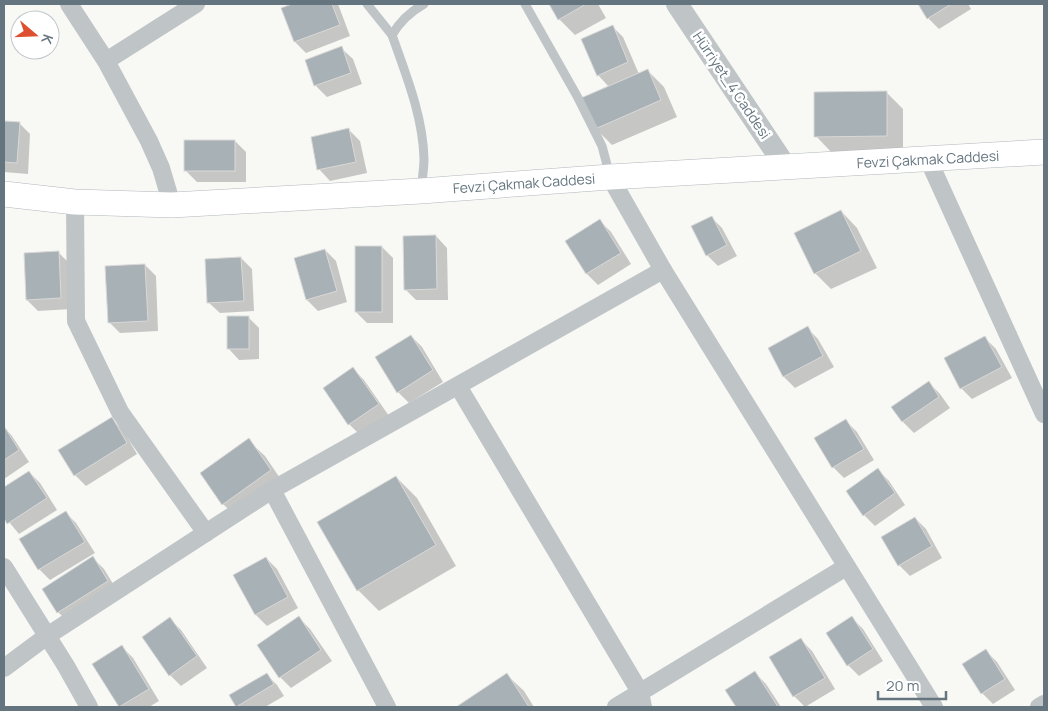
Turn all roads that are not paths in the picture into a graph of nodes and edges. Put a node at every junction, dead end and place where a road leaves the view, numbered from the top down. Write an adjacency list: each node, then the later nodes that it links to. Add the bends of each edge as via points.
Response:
1 (70, 4): 8 (street)
2 (196, 4): 8 (street)
3 (367, 4): 7 (lane)
4 (424, 4): 7 (lane, via 402,20)
5 (525, 4): 12 (lane, via 602,146)
6 (677, 4): 11 (street, Hürriyet_4 Caddesi)
7 (392, 35): 13 (lane, via 421,131 424,159)
8 (106, 61): 16 (street, via 161,168)
9 (1044, 152): 10 (main road, Fevzi Çakmak Caddesi)
10 (928, 159): 11 (main road, Fevzi Çakmak Caddesi); 19 (street)
11 (786, 166): 12 (main road, Fevzi Çakmak Caddesi)
12 (610, 177): 13 (main road, Fevzi Çakmak Caddesi); 17 (street)
13 (421, 191): 16 (main road, Fevzi Çakmak Caddesi)
14 (4, 194): 15 (main road, Fevzi Çakmak Caddesi)
15 (75, 202): 16 (main road, Fevzi Çakmak Caddesi); 22 (street, via 76,321 120,412)
16 (172, 205)
17 (663, 270): 18 (street); 24 (street)
18 (458, 386): 21 (street); 27 (street)
19 (1038, 389): 20 (street)
20 (1044, 414)
21 (272, 490): 22 (street); 30 (street)
22 (206, 533): 25 (street)
23 (4, 567): 25 (street)
24 (846, 567): 27 (street); 32 (street)
25 (47, 636): 26 (street); 29 (street)
26 (4, 668)
27 (642, 699): 31 (street)
28 (1044, 704): 33 (street)
29 (88, 707)
30 (387, 707)
31 (616, 707)
32 (934, 707)
33 (1039, 707)

